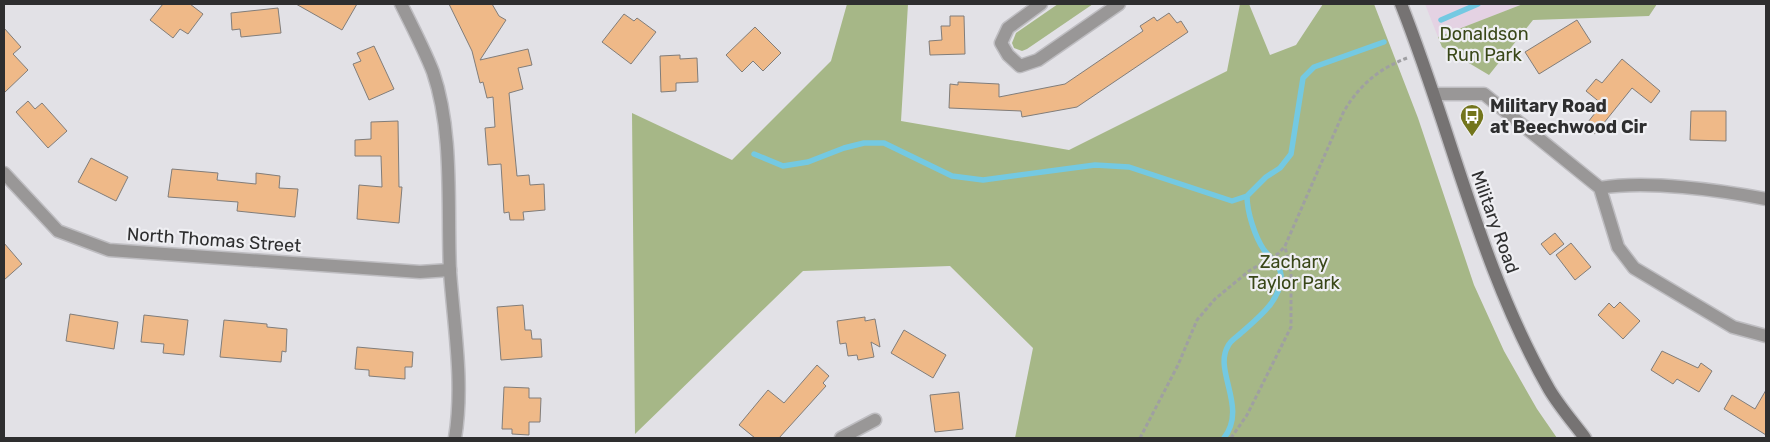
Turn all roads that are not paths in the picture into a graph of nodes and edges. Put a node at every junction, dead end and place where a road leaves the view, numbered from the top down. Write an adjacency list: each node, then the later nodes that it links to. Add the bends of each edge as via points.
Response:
1 (400, 4): 9 (street, via 433,74 443,122 449,184)
2 (1040, 4): 3 (street, via 1008,28 1002,44 1008,56 1020,66 1038,60)
3 (1119, 4)
4 (1401, 4): 5 (main road, Military Road)
5 (1434, 94): 7 (street, via 1484,94); 14 (main road, Military Road, via 1484,248 1508,306 1550,390)
6 (4, 173): 9 (street, North Thomas Street, via 58,231 109,250 420,272)
7 (1600, 188): 8 (street, via 1624,184); 10 (street, via 1618,248 1634,268 1733,328)
8 (1766, 199)
9 (450, 270): 12 (street, via 458,405)
10 (1766, 336)
11 (875, 420): 13 (street)
12 (455, 438)
13 (841, 438)
14 (1585, 438)

